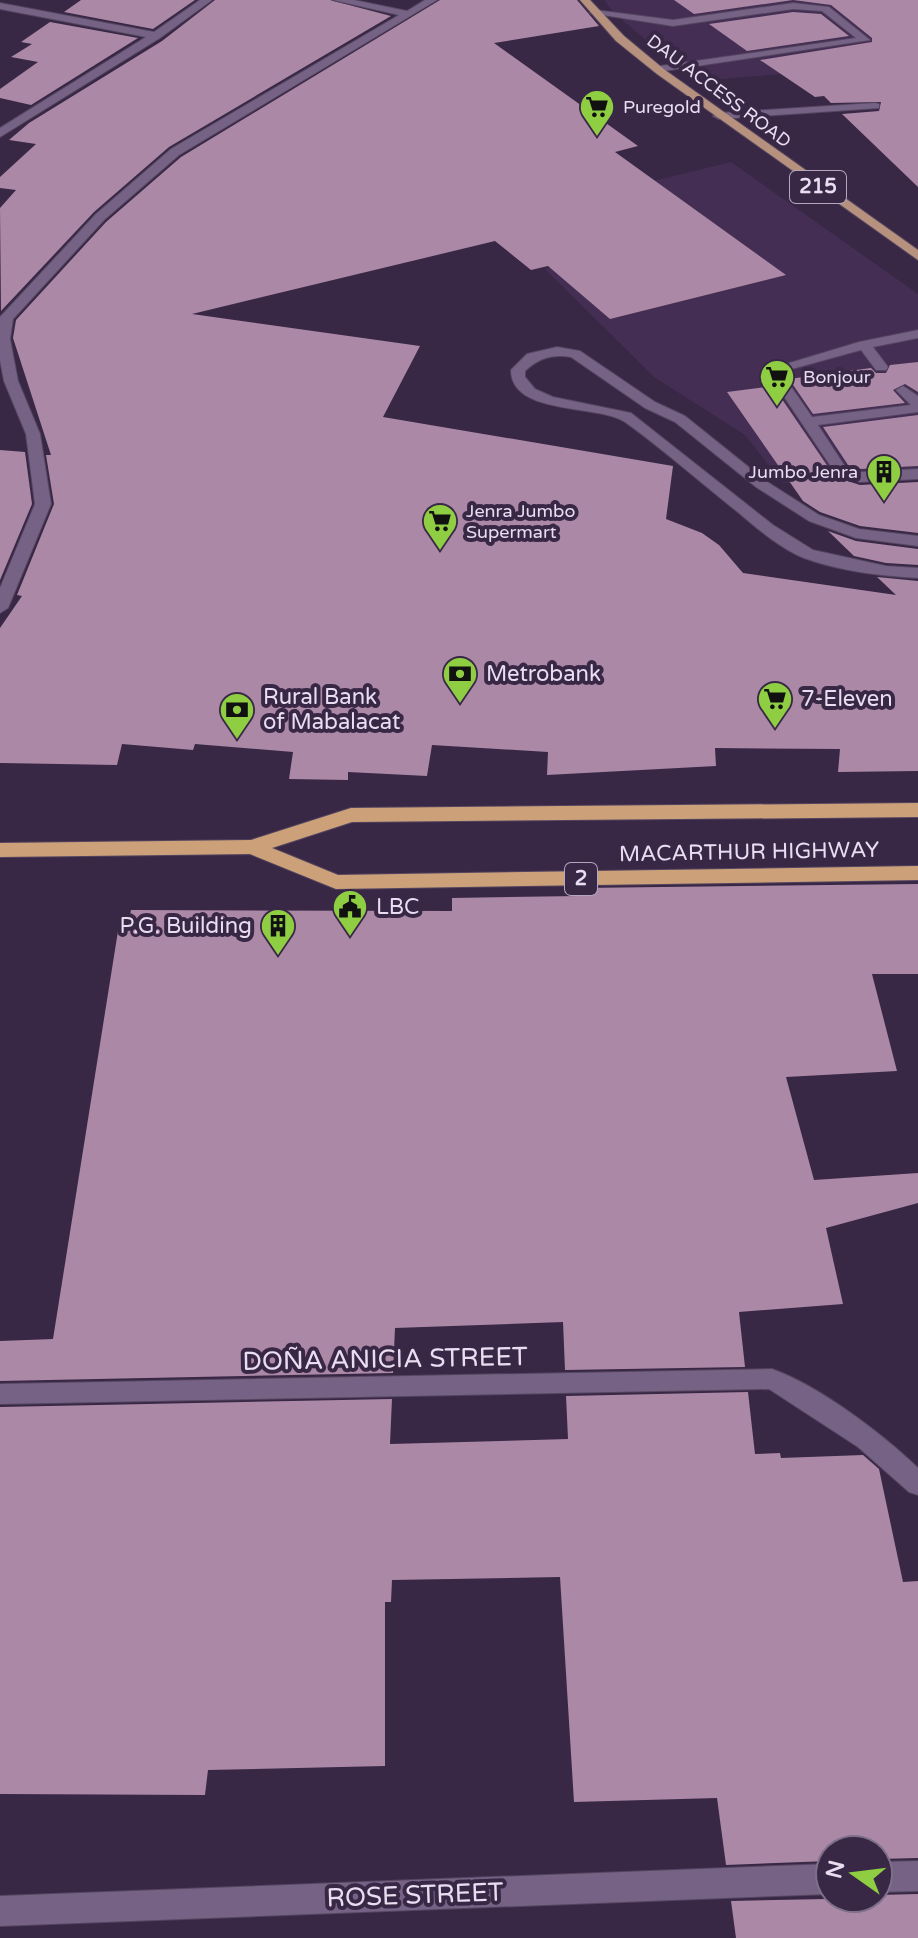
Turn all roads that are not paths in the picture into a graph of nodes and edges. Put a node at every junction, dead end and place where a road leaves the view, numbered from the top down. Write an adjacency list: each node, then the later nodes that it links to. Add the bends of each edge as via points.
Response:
1 (207, 0): 8 (street)
2 (338, 0): 7 (street)
3 (432, 0): 7 (street)
4 (585, 0): 6 (main road, DAU ACCESS ROAD / 215)
5 (0, 6): 8 (street)
6 (595, 13): 9 (main road, DAU ACCESS ROAD / 215); 9 (street, via 673,23 815,7 865,40)
7 (408, 14): 27 (street, via 175,152 100,217 6,318 3,339 11,381 33,434 43,504)
8 (156, 36): 12 (street)
9 (657, 69): 11 (main road, DAU ACCESS ROAD / 215)
10 (831, 103): 11 (street)
11 (719, 116): 13 (main road, DAU ACCESS ROAD / 215)
12 (0, 133)
13 (918, 256)
14 (918, 334): 15 (street)
15 (864, 345): 16 (street); 21 (street, via 773,370)
16 (881, 367)
17 (903, 390): 19 (street)
18 (650, 405): 20 (street); 20 (street, via 575,354 557,351 532,357 518,370 530,392); 23 (street, via 680,419)
19 (918, 406): 21 (street)
20 (626, 416): 24 (street)
21 (810, 422): 22 (street, via 841,471 860,477)
22 (918, 474)
23 (751, 476): 24 (street); 25 (street, via 814,518 856,533)
24 (715, 486): 26 (street, via 808,554)
25 (918, 541)
26 (918, 573)
27 (0, 608)
28 (918, 810): 29 (highway, MACARTHUR HIGHWAY / 2, via 351,815)
29 (252, 847): 30 (highway, MACARTHUR HIGHWAY / 2); 31 (highway, MACARTHUR HIGHWAY / 2, via 336,882)
30 (0, 850)
31 (918, 873)
32 (0, 1394): 33 (street, DOÑA ANICIA STREET, via 772,1379 849,1424)
33 (918, 1484)
34 (918, 1876): 35 (street)
35 (894, 1877)
36 (814, 1880): 37 (street, ROSE STREET)
37 (0, 1911)

